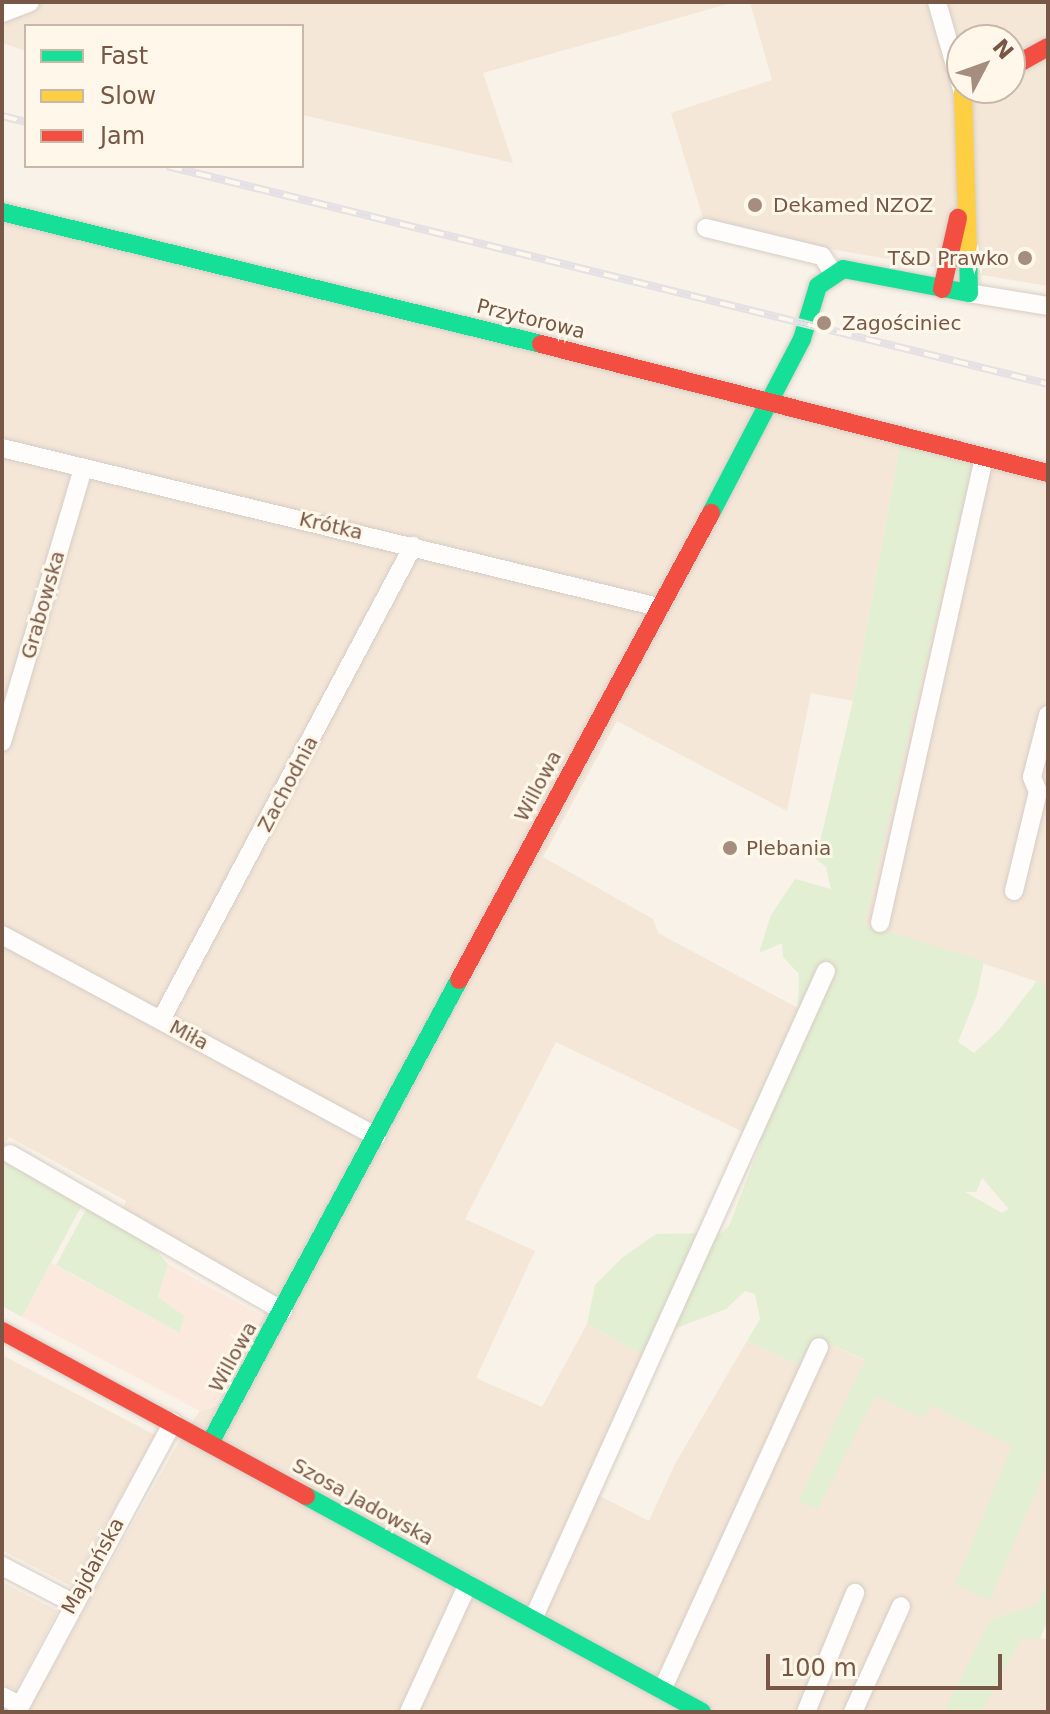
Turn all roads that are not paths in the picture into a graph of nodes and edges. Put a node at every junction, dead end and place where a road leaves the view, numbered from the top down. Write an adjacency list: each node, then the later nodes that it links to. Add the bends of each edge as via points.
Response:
1 (30, 2): 3 (street)
2 (937, 2): 4 (street)
3 (2, 13)
4 (946, 28)
5 (1048, 47): 6 (street)
6 (1026, 59)
7 (967, 104): 8 (street)
8 (963, 194): 12 (street); 13 (street)
9 (2, 212): 15 (street, Przytorowa)
10 (706, 228): 11 (street, via 822,256)
11 (832, 271): 12 (street, via 852,270); 15 (street, Willowa, via 818,286 802,339)
12 (942, 289): 13 (street)
13 (969, 293): 14 (street)
14 (1048, 306)
15 (772, 400): 17 (street, Przytorowa); 21 (street, Willowa)
16 (2, 448): 18 (street, Krótka)
17 (984, 457): 19 (street, Przytorowa); 25 (street)
18 (83, 468): 20 (street, Krótka); 23 (street, Grabowska)
19 (1048, 473)
20 (413, 546): 21 (street, Krótka); 28 (street, Zachodnia)
21 (658, 607): 29 (street, Willowa)
22 (1048, 715): 24 (street, via 1032,777 1038,792)
23 (2, 742)
24 (1014, 891)
25 (880, 923)
26 (2, 935): 28 (street, Miła)
27 (826, 971): 41 (street)
28 (161, 1020): 29 (street, Miła)
29 (376, 1136): 31 (street, Willowa)
30 (10, 1154): 31 (street)
31 (283, 1311): 35 (street, Willowa)
32 (2, 1331): 34 (street, Szosa Jadowska)
33 (819, 1347): 42 (street)
34 (173, 1422): 35 (street, Szosa Jadowska); 39 (street, Majdańska)
35 (210, 1443): 37 (street, Szosa Jadowska)
36 (2, 1566): 39 (street)
37 (468, 1584): 41 (street, Szosa Jadowska); 45 (street)
38 (855, 1593): 47 (street)
39 (73, 1603): 44 (street, Majdańska)
40 (901, 1606): 48 (street)
41 (533, 1619): 42 (street, Szosa Jadowska)
42 (662, 1690): 46 (street, Szosa Jadowska)
43 (2, 1696): 44 (street)
44 (18, 1709)
45 (409, 1712)
46 (702, 1712)
47 (806, 1712)
48 (853, 1712)

